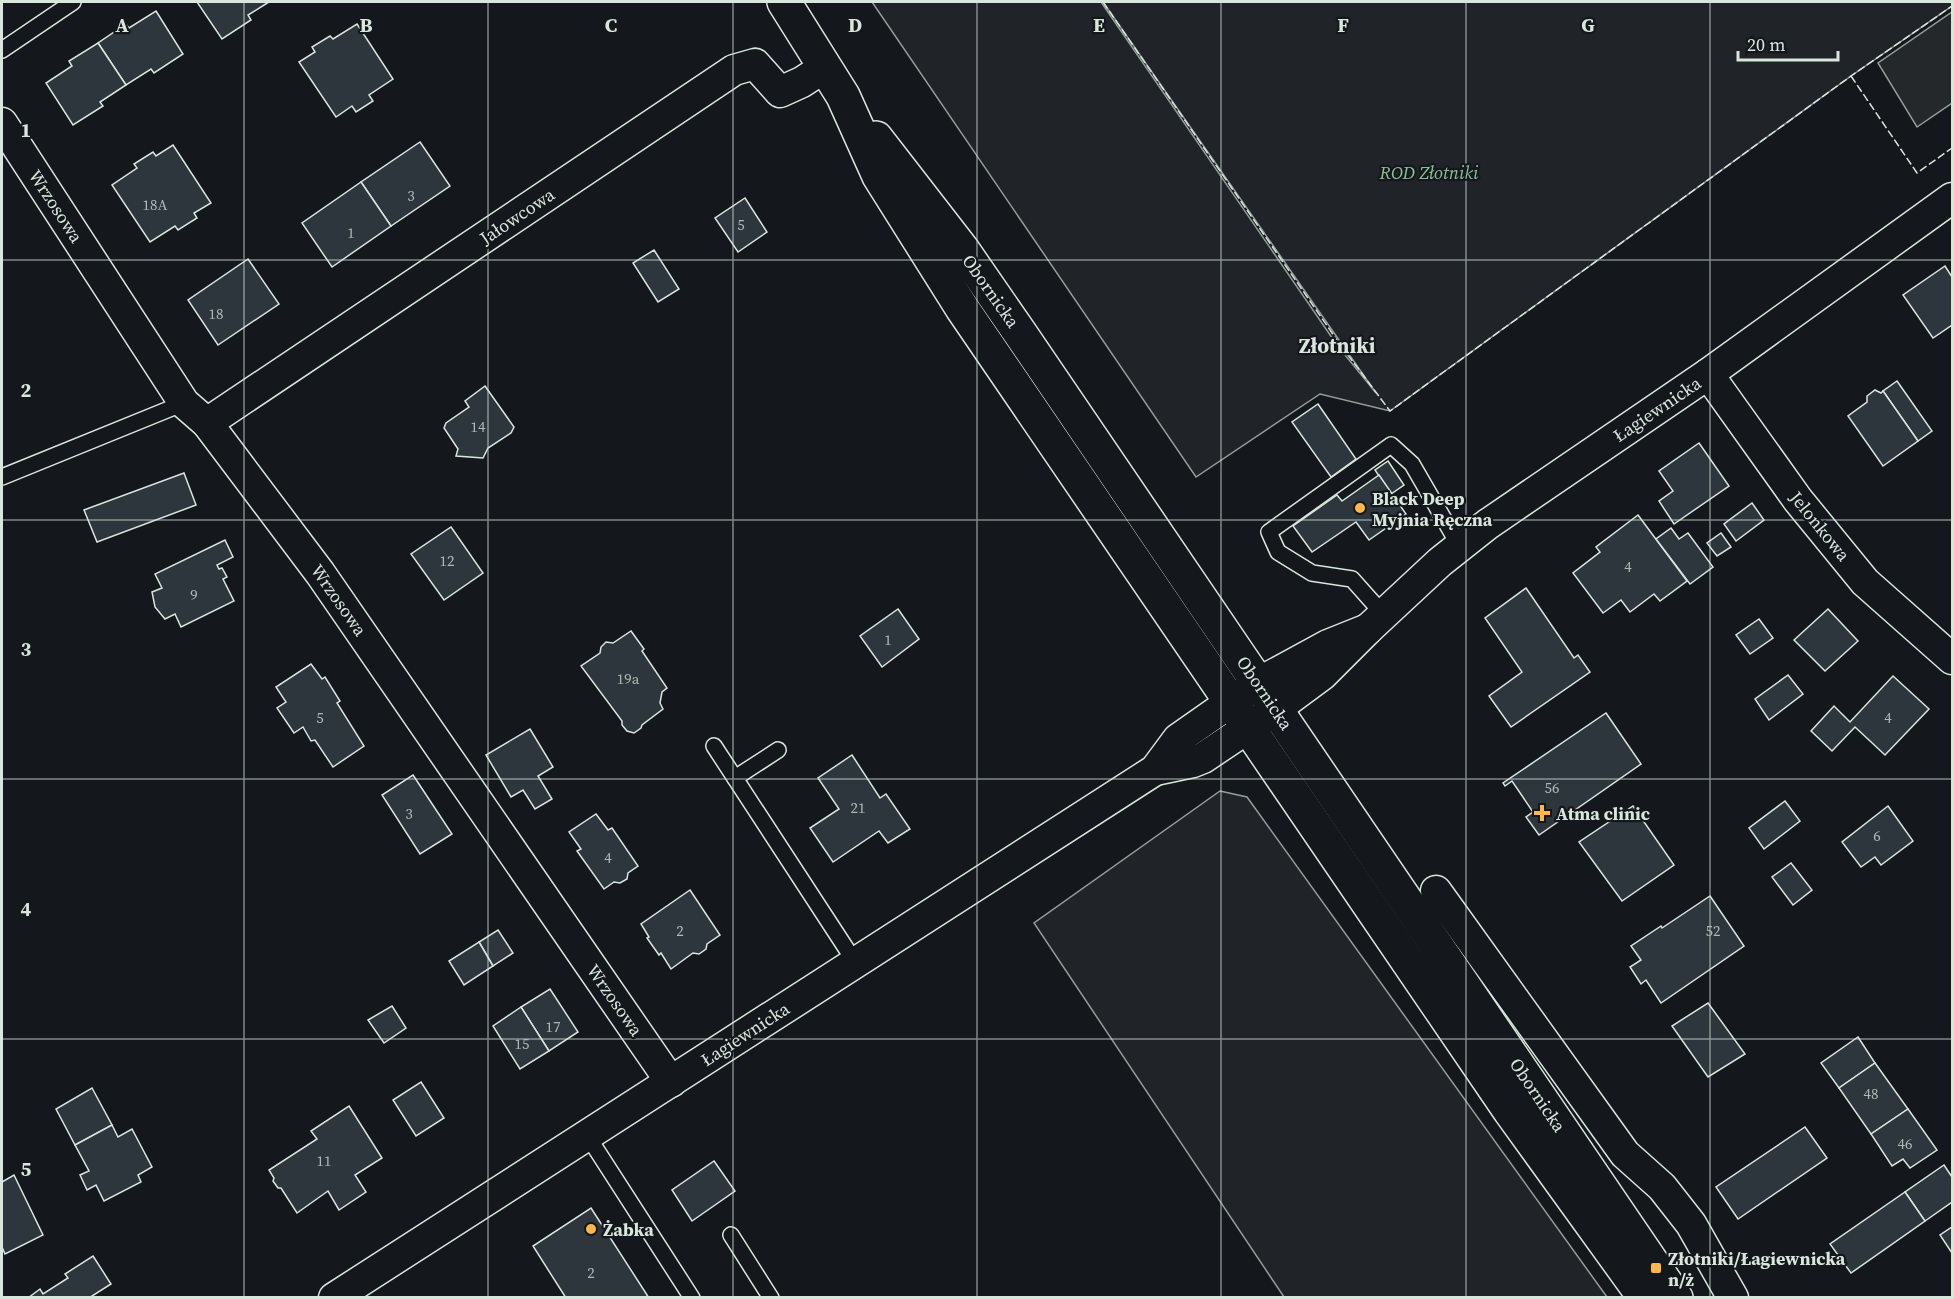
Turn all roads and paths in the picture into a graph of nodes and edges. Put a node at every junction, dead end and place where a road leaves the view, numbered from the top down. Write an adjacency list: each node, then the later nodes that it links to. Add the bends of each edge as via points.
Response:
1 (73, 2): 3 (lane)
2 (784, 2): 4 (main road, Obornicka)
3 (2, 50)
4 (825, 67): 5 (main road, Obornicka); 10 (street, Jałowcowa, via 780,92 755,64 734,70)
5 (843, 96): 15 (main road, Obornicka, via 962,249); 16 (main road, Obornicka, via 879,176 962,308)
6 (2, 123): 9 (street, Wrzosowa)
7 (1953, 198): 8 (street, Łagiewnicka)
8 (1708, 374): 12 (street, Łagiewnicka); 14 (street, Jelonkowa, via 1798,500 1865,582)
9 (184, 403): 10 (street, Wrzosowa); 11 (lane)
10 (207, 423): 25 (street, Wrzosowa, via 320,573)
11 (2, 477)
12 (1460, 547): 13 (street, Łagiewnicka); 13 (lane, via 1412,464 1391,445 1269,532 1278,552 1312,573 1352,579)
13 (1376, 622): 15 (street, Łagiewnicka); 17 (street, Łagiewnicka, via 1322,675)
14 (1953, 659)
15 (1258, 682): 16 (street, Łagiewnicka); 17 (main road, Obornicka)
16 (1230, 702): 18 (main road, Obornicka); 21 (street, Łagiewnicka, via 1178,739)
17 (1276, 710): 18 (street, Łagiewnicka); 32 (main road, Obornicka)
18 (1248, 729): 21 (street, Łagiewnicka, via 1193,762); 31 (main road, Obornicka, via 1510,1111)
19 (714, 746): 22 (lane)
20 (778, 750): 22 (lane)
21 (1155, 770): 24 (street, Łagiewnicka)
22 (735, 778): 24 (lane)
23 (1436, 891): 33 (street, via 1625,1154 1662,1187 1690,1224)
24 (855, 962): 25 (street, Łagiewnicka)
25 (671, 1082): 26 (street, Łagiewnicka)
26 (587, 1135): 28 (street, Łagiewnicka); 29 (lane)
27 (731, 1235): 30 (lane)
28 (334, 1298)
29 (692, 1298)
30 (771, 1298)
31 (1645, 1298)
32 (1676, 1298)
33 (1733, 1298)

